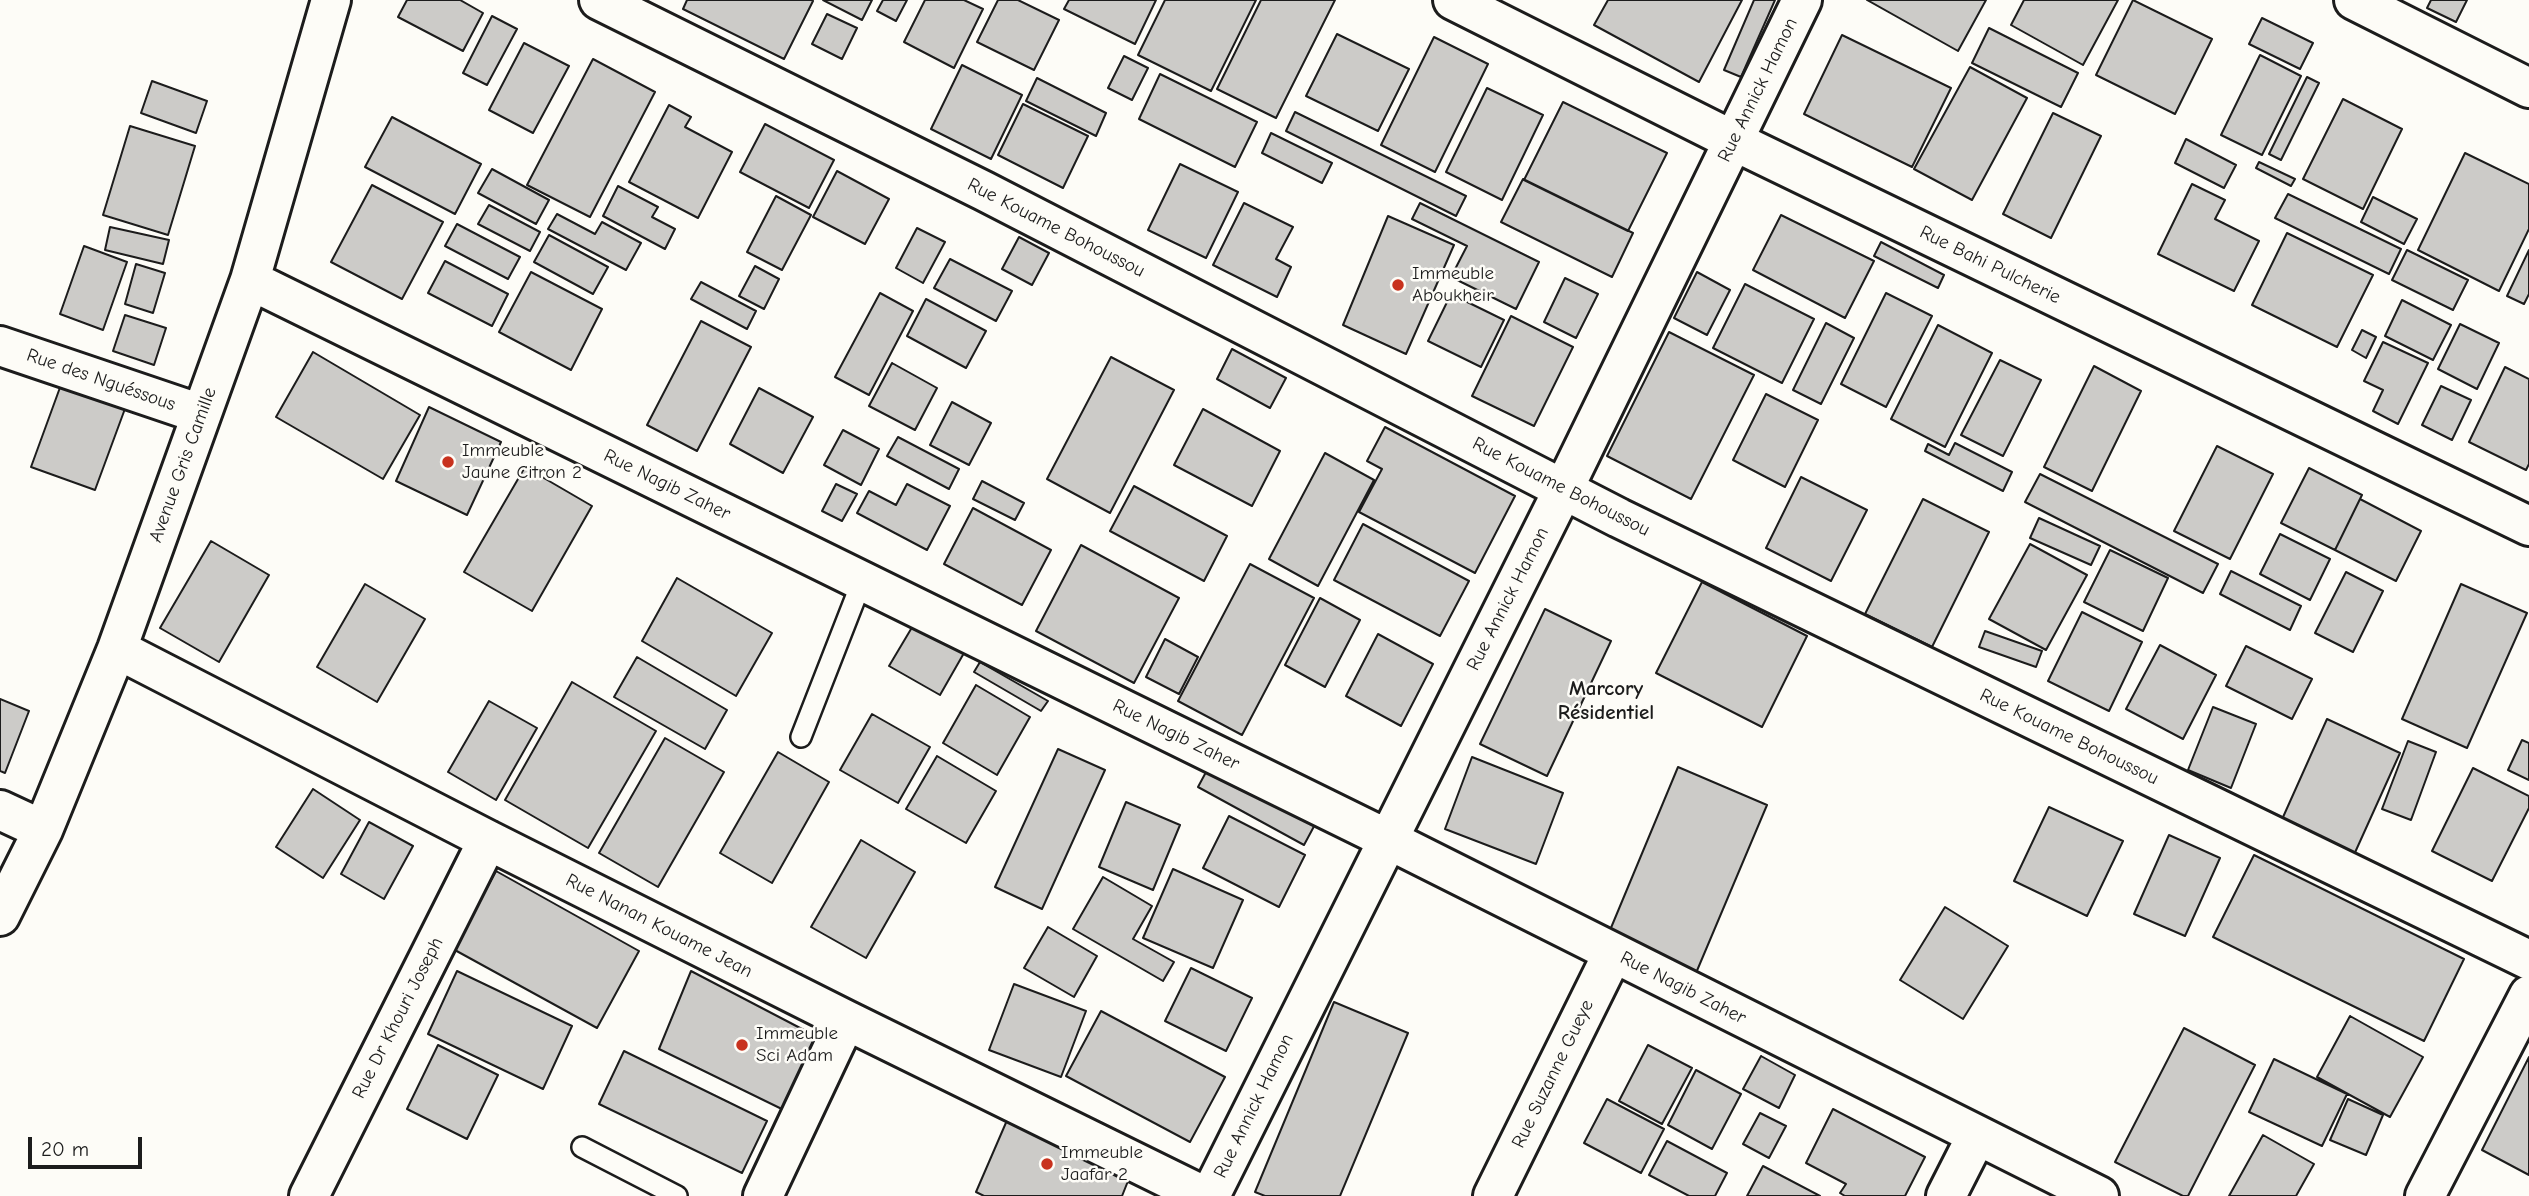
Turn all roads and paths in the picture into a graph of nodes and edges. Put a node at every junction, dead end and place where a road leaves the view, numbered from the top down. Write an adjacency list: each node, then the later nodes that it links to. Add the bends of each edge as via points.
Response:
1 (331, 0): 8 (street, Avenue Gris Camille)
2 (599, 0): 11 (street, Rue Kouame Bohoussou)
3 (1452, 0): 7 (street, Rue Bahi Pulcherie)
4 (1802, 0): 7 (street, Rue Annick Hamon)
5 (2354, 0): 6 (street)
6 (2529, 88)
7 (1732, 140): 11 (street, Rue Annick Hamon); 12 (street, Rue Bahi Pulcherie)
8 (250, 279): 10 (street, Avenue Gris Camille); 13 (street, Rue Nagib Zaher)
9 (0, 346): 10 (street, Rue des Nguéssous)
10 (201, 414): 14 (street, Avenue Gris Camille)
11 (1564, 488): 18 (street, Rue Annick Hamon); 22 (street, Rue Kouame Bohoussou)
12 (2529, 526)
13 (862, 581): 15 (lane); 18 (street, Rue Nagib Zaher)
14 (117, 649): 17 (street, Avenue Gris Camille); 19 (street, Rue Nanan Kouame Jean)
15 (802, 737)
16 (0, 810): 17 (street)
17 (43, 830): 20 (street, Avenue Gris Camille)
18 (1387, 839): 21 (street, Rue Nagib Zaher); 31 (street, Rue Annick Hamon)
19 (488, 840): 24 (street, Rue Nanan Kouame Jean); 27 (street, Rue Dr Khouri Joseph)
20 (0, 916)
21 (1613, 953): 25 (street, Rue Nagib Zaher); 32 (street, Rue Suzanne Gueye)
22 (2529, 960)
23 (2529, 995): 35 (street)
24 (846, 1020): 29 (street); 30 (street, Rue Nanan Kouame Jean)
25 (1977, 1135): 33 (street); 34 (street, Rue Nagib Zaher)
26 (582, 1147): 28 (lane)
27 (309, 1196)
28 (677, 1196)
29 (763, 1196)
30 (1204, 1196)
31 (1210, 1196)
32 (1493, 1196)
33 (1947, 1196)
34 (2099, 1196)
35 (2425, 1196)

